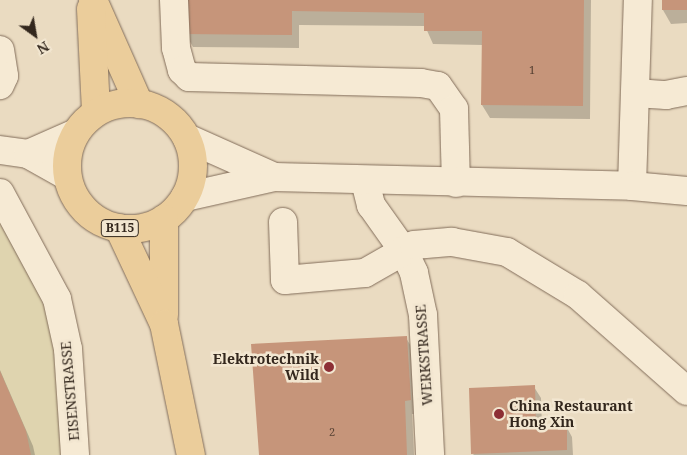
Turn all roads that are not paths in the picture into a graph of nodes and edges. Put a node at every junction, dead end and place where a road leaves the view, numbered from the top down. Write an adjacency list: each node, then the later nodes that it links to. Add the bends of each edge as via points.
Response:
1 (92, 0): 8 (main road); 9 (main road)
2 (174, 0): 17 (street, via 176,48 182,70 189,77 438,86 454,109)
3 (638, 0): 7 (street)
4 (0, 50): 5 (street, via 4,76)
5 (0, 85)
6 (687, 91): 7 (street, via 666,95)
7 (636, 93): 18 (street)
8 (139, 104): 9 (main road, B115, via 124,103); 11 (main road, B115, via 167,115)
9 (96, 112): 10 (main road, B115)
10 (76, 133): 13 (street); 14 (main road, B115, via 70,147)
11 (186, 138): 15 (street); 21 (main road, B115, via 193,168)
12 (0, 150): 13 (street)
13 (28, 154): 14 (street)
14 (67, 176): 24 (main road, B115, via 72,191 85,210 104,224)
15 (274, 177): 16 (street); 21 (street)
16 (365, 181): 17 (street); 25 (street, WERKSTRASSE, via 371,206)
17 (456, 183): 18 (street)
18 (632, 186): 19 (street)
19 (687, 191)
20 (0, 193): 28 (street, EISENSTRASSE, via 57,299 68,348)
21 (185, 196): 22 (main road, B115)
22 (164, 219): 24 (main road, B115, via 150,226); 26 (main road, B115)
23 (283, 222): 25 (street, via 285,280 365,273)
24 (119, 228): 26 (main road, B115)
25 (403, 250): 27 (street, via 414,244 452,242 507,252 578,295); 30 (street, WERKSTRASSE, via 414,273 423,315)
26 (164, 324): 29 (main road, B115)
27 (687, 391)
28 (75, 455)
29 (191, 455)
30 (430, 455)

